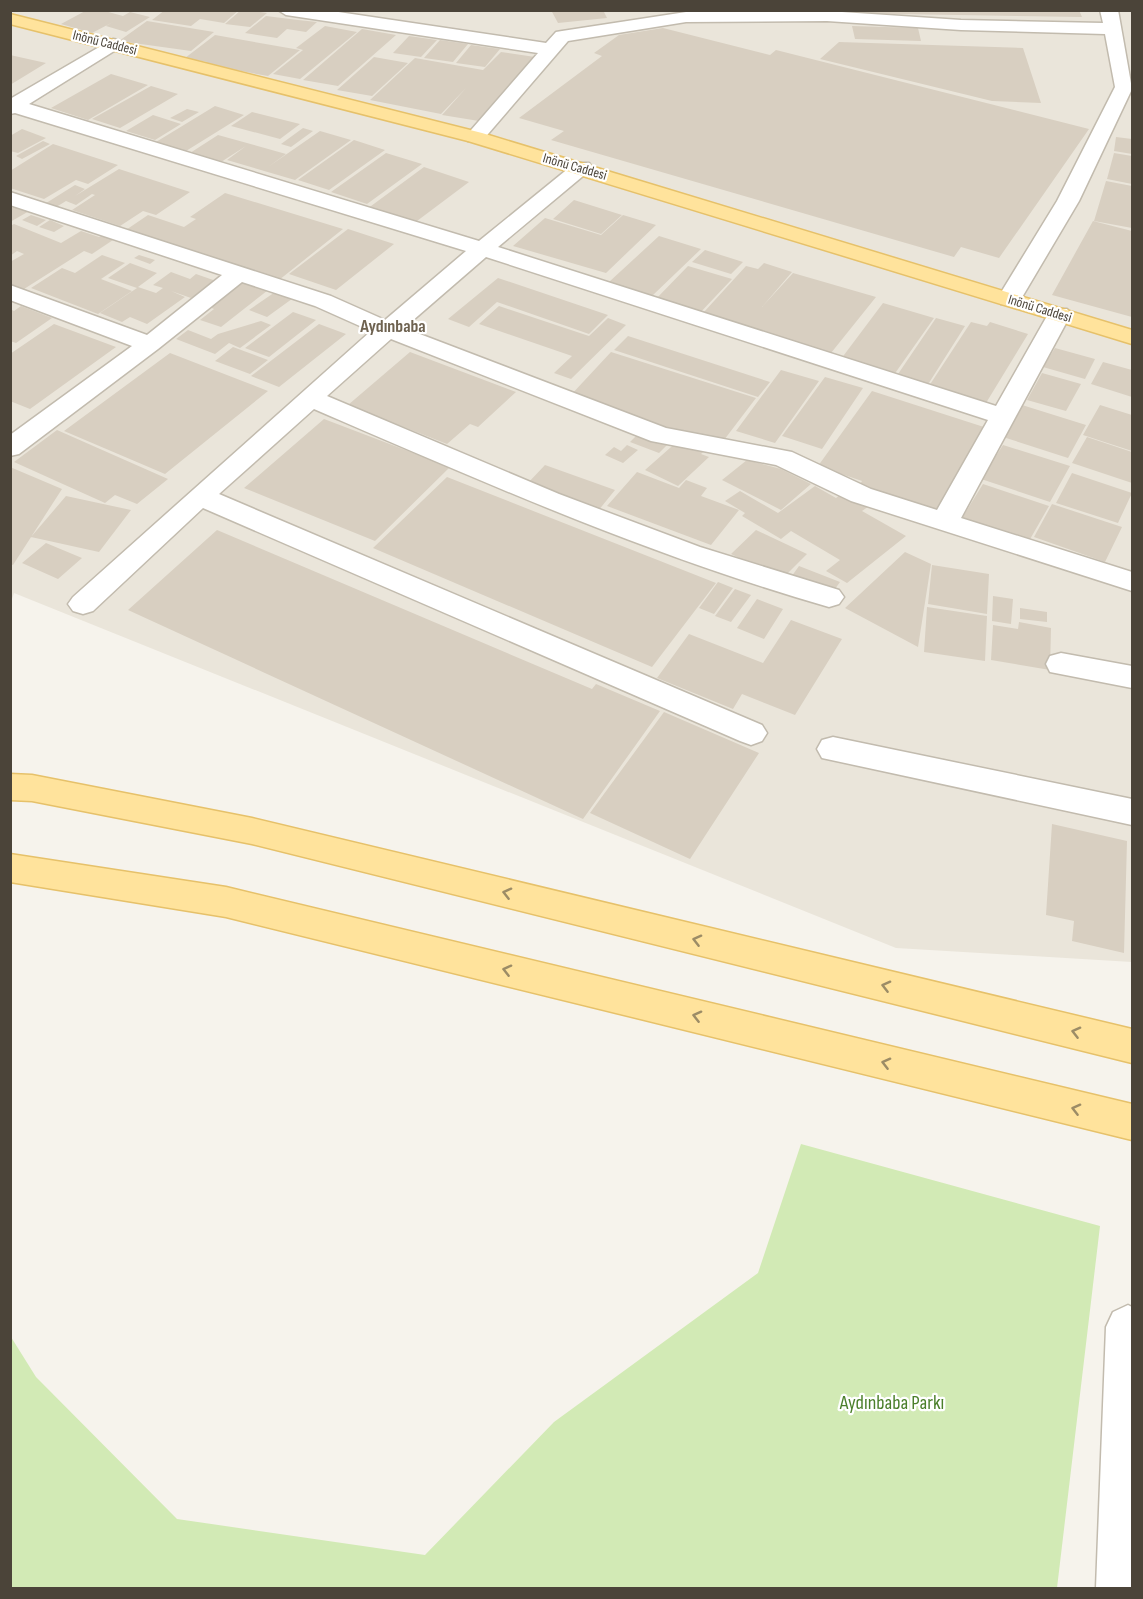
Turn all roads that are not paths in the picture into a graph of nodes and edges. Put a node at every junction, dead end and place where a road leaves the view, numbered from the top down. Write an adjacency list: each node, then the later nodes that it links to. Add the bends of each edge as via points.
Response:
1 (286, 10): 6 (street)
2 (826, 13): 4 (street, via 961,25); 6 (street, via 686,16 562,36)
3 (10, 19): 5 (main road, Inönü Caddesi)
4 (1112, 20): 14 (street, via 1124,87 1068,201)
5 (112, 44): 7 (street); 8 (main road, Inönü Caddesi)
6 (551, 49): 8 (street)
7 (17, 100): 11 (street)
8 (475, 137): 9 (main road, Inönü Caddesi)
9 (582, 167): 11 (street); 14 (main road, Inönü Caddesi)
10 (10, 198): 12 (street)
11 (483, 249): 16 (street); 21 (street)
12 (239, 273): 16 (street, via 323,301); 18 (street)
13 (10, 292): 18 (street)
14 (1009, 299): 15 (main road, Inönü Caddesi)
15 (1059, 314): 17 (main road, Inönü Caddesi); 21 (street)
16 (388, 330): 19 (street); 25 (street, via 660,435 783,458 861,495)
17 (1132, 337)
18 (150, 344): 22 (street)
19 (312, 399): 24 (street); 27 (street, via 549,500 690,554)
20 (10, 415): 22 (street)
21 (1003, 417): 25 (street)
22 (40, 427): 23 (street)
23 (10, 448)
24 (200, 496): 28 (street); 31 (street)
25 (945, 521): 26 (street)
26 (1132, 588)
27 (829, 597)
28 (83, 604)
29 (1061, 664): 30 (street)
30 (1132, 677)
31 (751, 733)
32 (834, 749): 34 (street)
33 (10, 787): 36 (main road, one-way to 33, via 252,831)
34 (1132, 812)
35 (10, 868): 37 (main road, one-way to 35, via 226,902)
36 (1132, 1046)
37 (1132, 1122)
38 (1128, 1328): 39 (street)
39 (1120, 1588)

